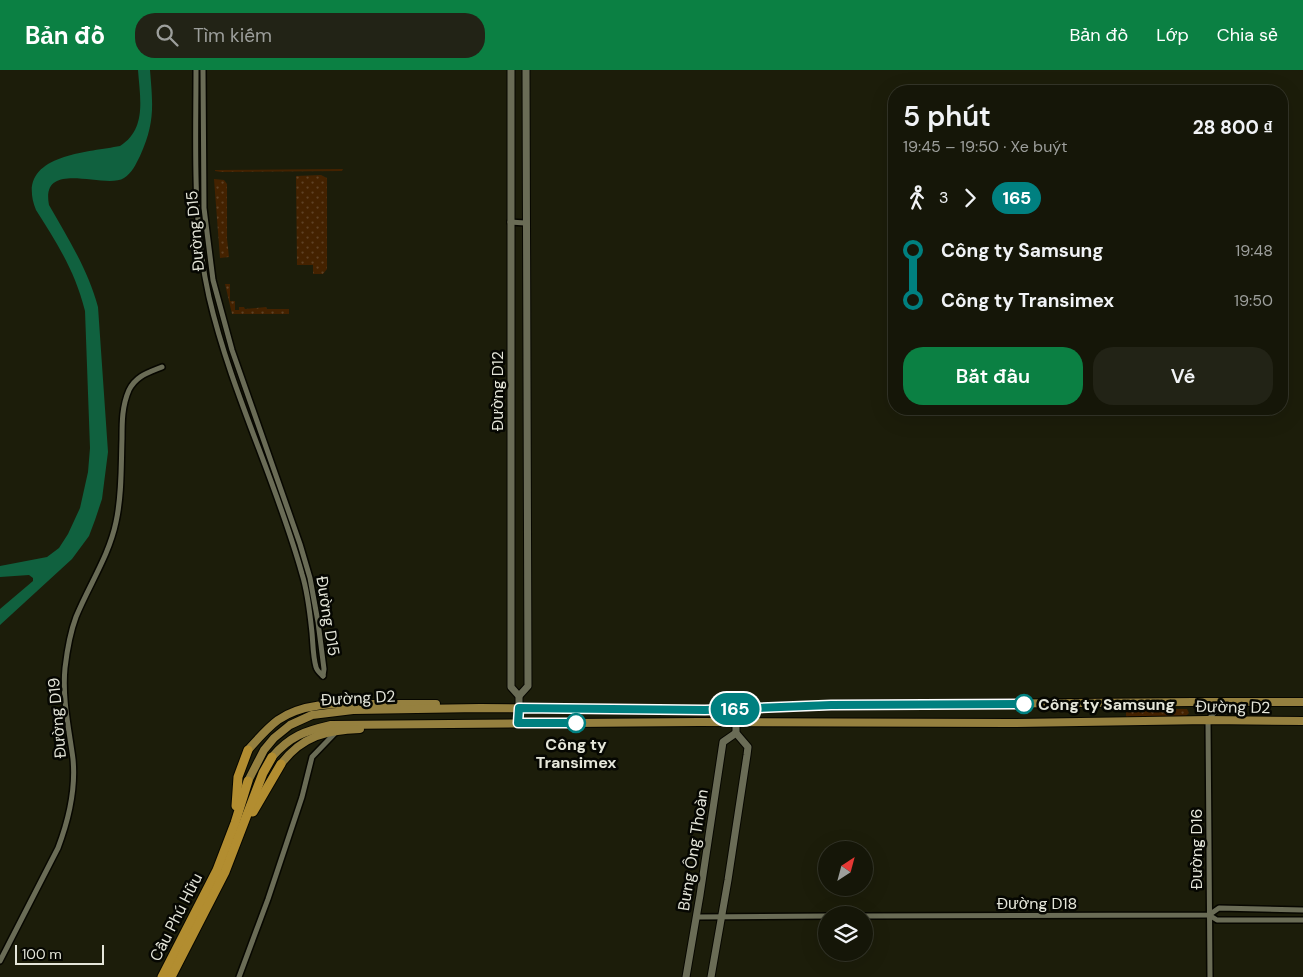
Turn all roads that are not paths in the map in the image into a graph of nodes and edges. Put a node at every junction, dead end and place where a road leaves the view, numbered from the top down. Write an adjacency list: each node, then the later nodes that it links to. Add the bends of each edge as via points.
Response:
1 (196, 70): 2 (street, Đường D15, via 197,213 206,283 229,364 302,572 316,669 323,676 310,578 232,350 213,280 204,208)
2 (203, 70)
3 (511, 70): 5 (street, Đường D12)
4 (526, 70): 6 (street, Đường D12)
5 (510, 222): 6 (street); 8 (street, Đường D12, via 511,687)
6 (525, 223): 8 (street, Đường D12, via 528,686)
7 (162, 367): 36 (street, Đường D19, via 141,375 124,403 116,520 105,557 76,617 68,649 65,690 74,777 65,831)
8 (519, 696): 12 (street, Đường D12)
9 (1303, 701): 10 (main road, Đường D2)
10 (1223, 702): 13 (main road, Đường D2, via 817,706 809,702); 14 (street)
11 (502, 708): 12 (main road, Đường D2); 23 (main road, Đường D2, via 487,704 329,704 294,712 278,720); 26 (main road, Đường D2, via 353,710 312,715 290,725 274,738)
12 (519, 708): 13 (main road, Đường D2); 19 (main road)
13 (736, 709): 17 (main road)
14 (1208, 720): 15 (main road, Đường D2); 17 (main road, Đường D2); 30 (street, Đường D16)
15 (1303, 721)
16 (502, 723): 18 (main road, Đường D2); 19 (main road, Đường D2); 20 (main road, Đường D2)
17 (736, 723): 19 (main road, Đường D2); 22 (street)
18 (474, 724): 20 (main road, Đường D2); 24 (main road, Đường D2, via 332,725 311,729 294,737)
19 (518, 725)
20 (482, 728): 21 (main road, Đường D2)
21 (338, 731): 25 (main road, Đường D2, via 308,740); 39 (street, via 312,757 302,797)
22 (736, 732): 33 (street, Bưng Ông Thoàn, via 723,742); 34 (street, via 748,747)
23 (248, 750): 27 (highway, via 238,777)
24 (272, 757): 27 (highway)
25 (281, 764): 27 (highway, via 254,810)
26 (248, 781): 27 (highway)
27 (239, 824): 28 (highway)
28 (221, 871): 37 (highway, Cầu Phú Hữu); 38 (highway, Cầu Phú Hữu)
29 (1303, 910): 30 (street, Đường D18, via 1219,908)
30 (1209, 914): 32 (street, Đường D18); 35 (street, Đường D18, via 1217,920); 42 (street, Đường D16)
31 (818, 916): 34 (street)
32 (873, 916)
33 (697, 917): 34 (street); 40 (street, Bưng Ông Thoàn)
34 (721, 917): 41 (street)
35 (1303, 920)
36 (0, 961)
37 (162, 977)
38 (171, 977)
39 (239, 977)
40 (686, 977)
41 (710, 977)
42 (1210, 977)

